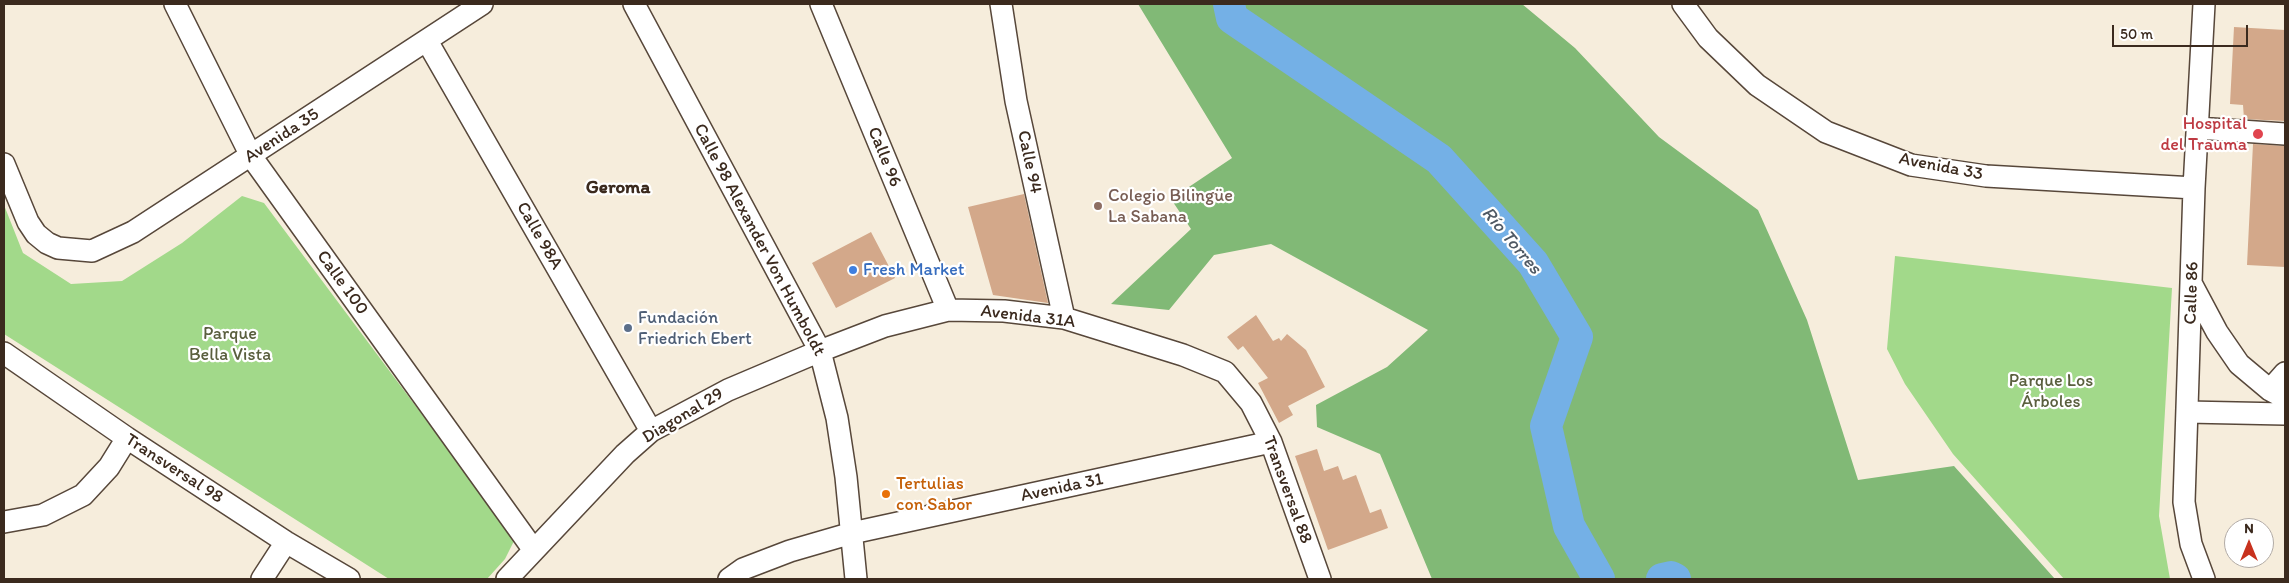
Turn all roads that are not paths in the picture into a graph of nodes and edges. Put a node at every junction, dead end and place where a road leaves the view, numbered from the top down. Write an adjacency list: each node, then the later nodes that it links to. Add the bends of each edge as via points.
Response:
1 (175, 4): 11 (street, Calle 100)
2 (482, 4): 8 (street, Avenida 35)
3 (634, 4): 17 (street, Calle 98 Alexander Von Humboldt)
4 (821, 4): 15 (street, Calle 96)
5 (1000, 4): 16 (street, Calle 94, via 1016,101)
6 (1683, 4): 13 (street, Avenida 33, via 1708,38 1757,85 1826,132 1911,164 1986,176)
7 (2204, 4): 9 (street, Calle 86)
8 (426, 41): 11 (street, Avenida 35); 24 (street, Calle 98A)
9 (2197, 128): 10 (street); 13 (street, Calle 86)
10 (2285, 134)
11 (251, 156): 12 (street, Avenida 35, via 132,232 92,252 74,252 47,243 36,234); 30 (street, Calle 100)
12 (4, 164)
13 (2194, 188): 14 (street, Calle 86)
14 (2192, 285): 20 (street, via 2217,332 2239,364); 22 (street, Calle 86)
15 (948, 310): 16 (street, Avenida 31A, via 1004,311); 17 (street, Avenida 31A, via 885,326)
16 (1064, 318): 21 (street, Avenida 31A, via 1175,352 1225,372)
17 (820, 351): 24 (street, Diagonal 29, via 728,390); 28 (street, Calle 98 Alexander Von Humboldt, via 837,418)
18 (4, 353): 25 (street, Transversal 98)
19 (2285, 373): 20 (street)
20 (2277, 394)
21 (1250, 403): 26 (street, Transversal 88)
22 (2187, 412): 23 (street); 37 (street, Calle 86, via 2184,502 2191,544)
23 (2285, 414)
24 (651, 431): 30 (street, Diagonal 29)
25 (127, 438): 27 (street, via 109,466 83,495 43,515); 29 (street, Transversal 98)
26 (1271, 442): 28 (street, Avenida 31); 36 (street, Transversal 88)
27 (4, 522)
28 (852, 533): 34 (street, Avenida 31, via 775,557 743,569); 35 (street, Calle 98 Alexander Von Humboldt)
29 (286, 542): 31 (street); 32 (street, Transversal 98)
30 (533, 549): 33 (street, Diagonal 29)
31 (262, 579)
32 (349, 579)
33 (506, 579)
34 (728, 579)
35 (856, 579)
36 (1320, 579)
37 (2204, 579)

